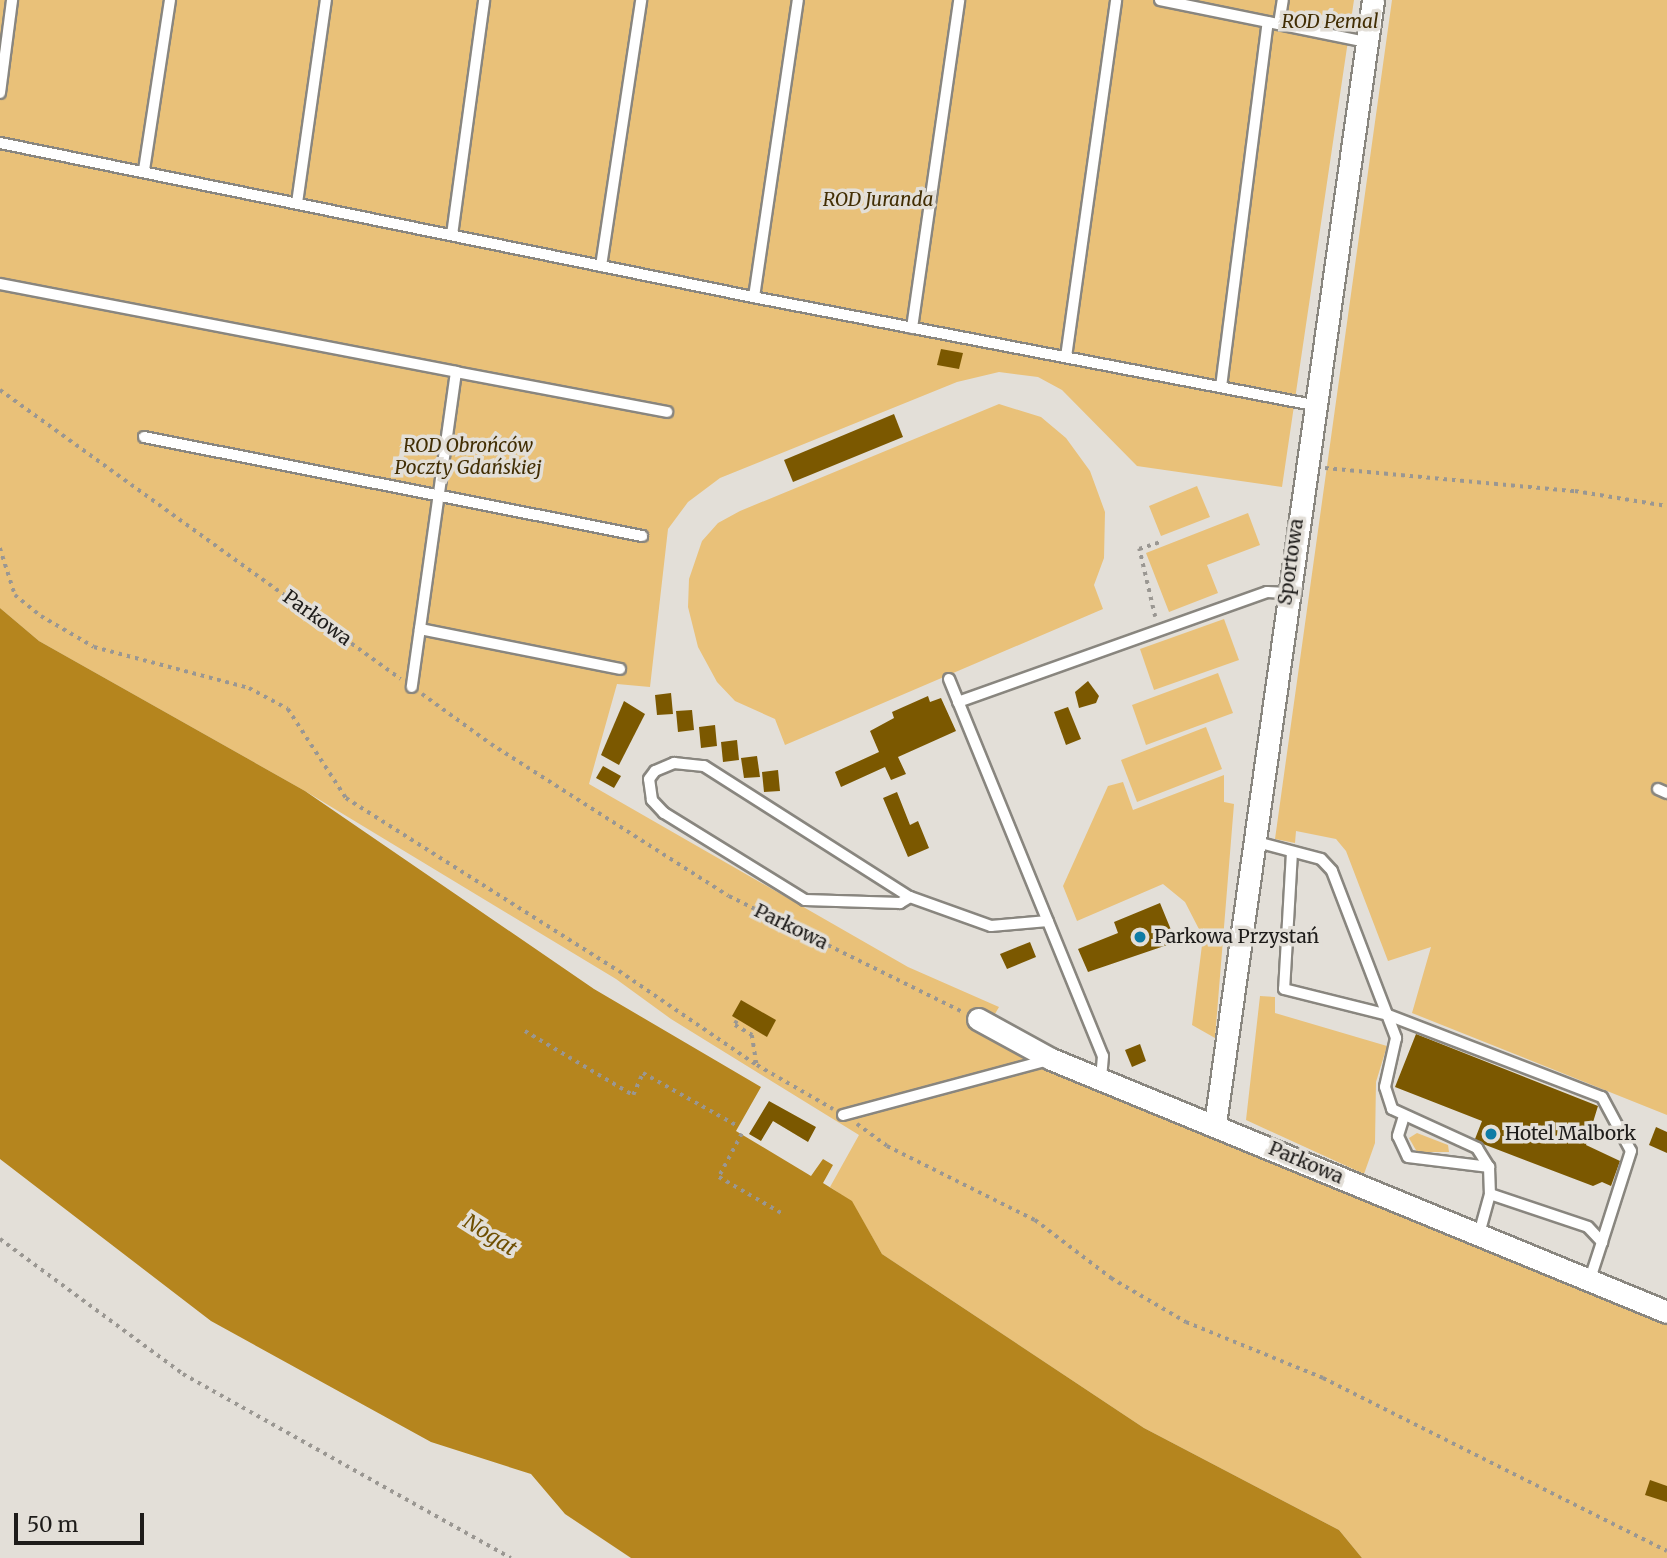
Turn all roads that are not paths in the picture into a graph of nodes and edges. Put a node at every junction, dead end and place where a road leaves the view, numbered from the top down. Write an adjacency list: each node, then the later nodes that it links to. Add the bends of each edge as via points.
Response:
1 (12, 0): 14 (lane)
2 (170, 0): 16 (lane)
3 (326, 0): 17 (lane)
4 (484, 0): 18 (lane)
5 (641, 0): 19 (lane)
6 (798, 0): 21 (lane)
7 (958, 0): 22 (lane)
8 (1116, 0): 23 (lane)
9 (1160, 0): 12 (lane)
10 (1283, 0): 12 (lane)
11 (1373, 0): 13 (street, Sportowa)
12 (1273, 23): 13 (lane); 25 (lane)
13 (1367, 42): 26 (street, Sportowa)
14 (0, 93)
15 (0, 143): 16 (lane)
16 (144, 170): 17 (lane)
17 (297, 203): 18 (lane)
18 (452, 234): 19 (lane)
19 (601, 267): 21 (lane)
20 (0, 284): 24 (lane)
21 (754, 297): 22 (lane)
22 (912, 328): 23 (lane)
23 (1066, 357): 25 (lane)
24 (456, 372): 27 (lane); 29 (lane)
25 (1221, 387): 26 (lane)
26 (1313, 405): 31 (street, Sportowa)
27 (667, 412)
28 (144, 437): 29 (lane)
29 (438, 498): 30 (lane); 32 (lane)
30 (642, 536)
31 (1287, 593): 36 (lane, via 1267,592); 37 (street, Sportowa)
32 (420, 629): 33 (lane); 35 (lane)
33 (620, 668)
34 (949, 679): 36 (lane)
35 (412, 687)
36 (958, 702): 40 (lane)
37 (1253, 841): 38 (lane); 47 (street, Sportowa)
38 (1292, 852): 41 (lane, via 1321,859 1332,871); 41 (lane, via 1284,989)
39 (911, 897): 39 (lane, via 704,766 674,764 655,771 649,779 652,800 664,813 805,900 900,903); 40 (lane, via 991,926)
40 (1048, 921): 44 (lane, via 1103,1056)
41 (1388, 1015): 46 (lane, via 1396,1038 1385,1087 1392,1109); 51 (lane, via 1606,1101 1614,1125 1631,1151)
42 (978, 1019): 43 (street, Parkowa)
43 (1051, 1059): 44 (street, Parkowa); 45 (lane)
44 (1101, 1078): 47 (street, Parkowa)
45 (843, 1115)
46 (1404, 1116): 48 (lane, via 1477,1149); 48 (lane, via 1398,1136 1408,1157)
47 (1215, 1124): 50 (street, Parkowa)
48 (1489, 1167): 49 (lane)
49 (1490, 1194): 50 (lane); 51 (lane, via 1588,1227)
50 (1479, 1234): 52 (street, Parkowa)
51 (1602, 1242): 52 (lane)
52 (1590, 1280): 53 (street, Parkowa)
53 (1667, 1312)

